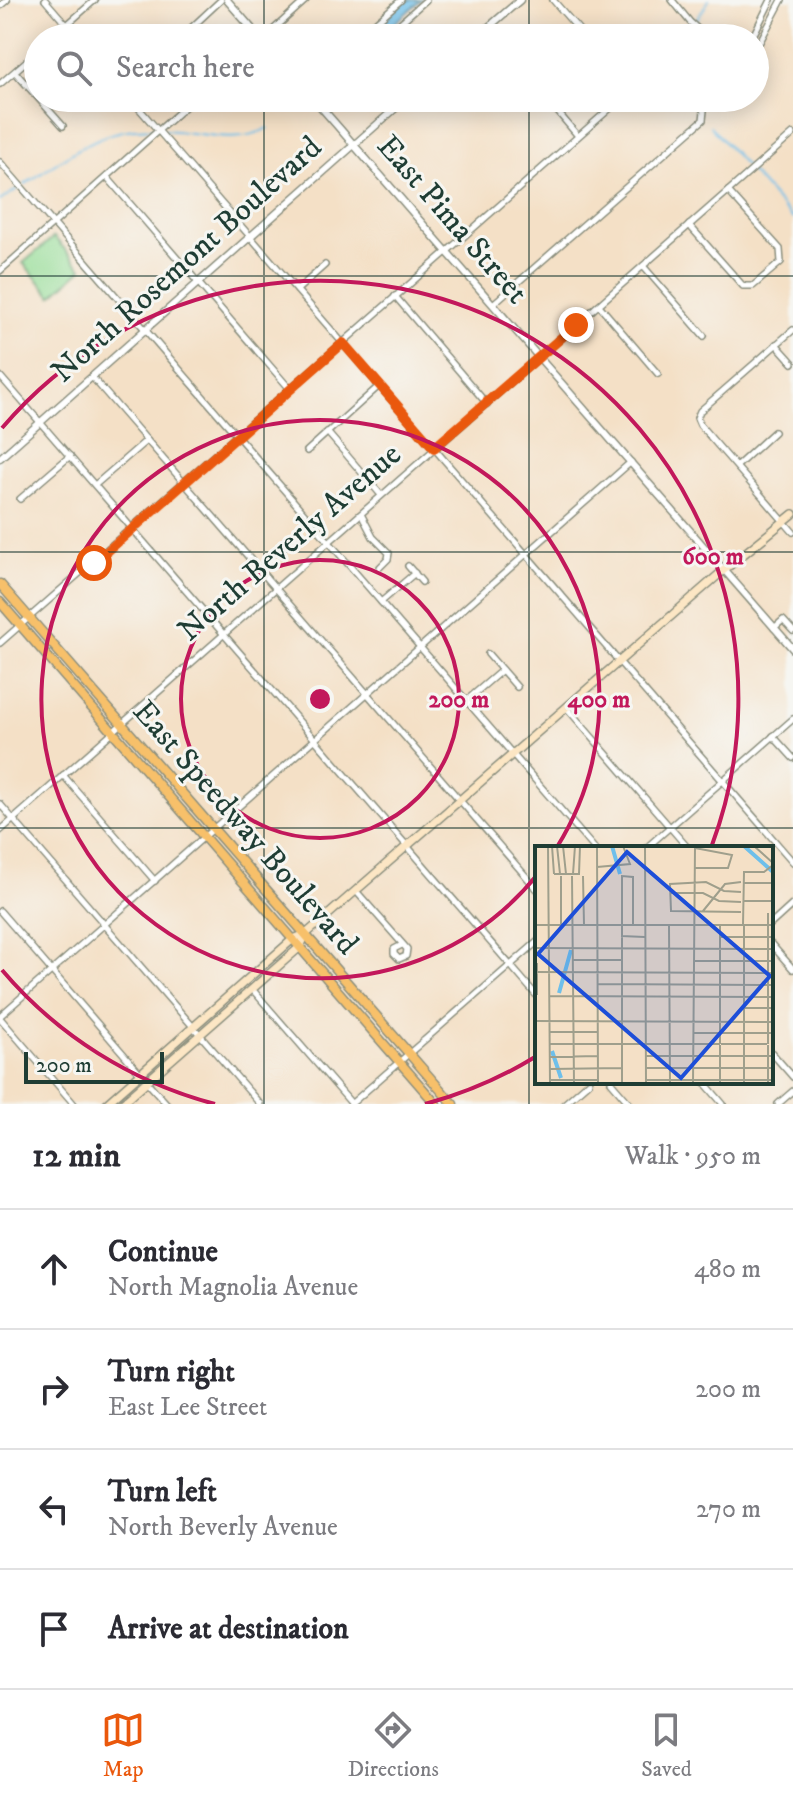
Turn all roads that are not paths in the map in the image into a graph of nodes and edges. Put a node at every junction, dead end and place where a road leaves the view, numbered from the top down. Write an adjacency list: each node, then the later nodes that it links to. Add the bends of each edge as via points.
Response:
1 (7, 0): 13 (street)
2 (45, 0): 15 (street)
3 (95, 0): 16 (street)
4 (224, 0): 17 (street); 18 (street)
5 (306, 0): 19 (street)
6 (401, 0): 20 (street)
7 (426, 0): 21 (street)
8 (520, 0): 22 (street)
9 (553, 0): 23 (street)
10 (672, 0): 24 (street)
11 (771, 0): 14 (street)
12 (782, 0): 27 (street)
13 (0, 6)
14 (760, 21): 25 (street); 26 (street)
15 (66, 24)
16 (68, 24)
17 (196, 24)
18 (248, 24)
19 (278, 24)
20 (374, 24)
21 (399, 24)
22 (493, 24)
23 (574, 24)
24 (692, 24)
25 (759, 24)
26 (765, 24)
27 (769, 26)
28 (24, 64): 29 (street)
29 (15, 72): 30 (street); 31 (street)
30 (24, 82)
31 (0, 84)
32 (51, 112): 40 (street)
33 (142, 112): 41 (street)
34 (179, 112): 41 (street)
35 (325, 112): 44 (street, East Pima Street)
36 (391, 112): 44 (street, North Rosemont Boulevard)
37 (558, 112): 43 (street)
38 (606, 112): 43 (street)
39 (703, 112): 58 (street, via 706,116)
40 (63, 126)
41 (158, 131): 46 (street); 50 (street)
42 (793, 134): 47 (street, North Beverly Avenue)
43 (578, 136): 51 (street)
44 (354, 144): 50 (street, North Rosemont Boulevard); 51 (street, East Pima Street)
45 (0, 162): 48 (street)
46 (107, 177): 48 (street); 55 (street)
47 (728, 191): 49 (street, North Beverly Avenue); 49 (street, via 780,249 781,262 753,286 743,286)
48 (53, 224): 54 (street); 60 (street)
49 (689, 225): 53 (street, North Beverly Avenue)
50 (249, 237): 55 (street, North Rosemont Boulevard); 56 (street)
51 (446, 251): 57 (street); 58 (street, East Pima Street)
52 (325, 265): 56 (street)
53 (643, 266): 59 (street, North Beverly Avenue); 62 (street)
54 (0, 271)
55 (198, 283): 60 (street, North Rosemont Boulevard); 71 (street)
56 (297, 290): 63 (street)
57 (395, 296): 63 (street); 72 (street)
58 (493, 304): 65 (street, East Pima Street)
59 (599, 305): 65 (street, North Beverly Avenue); 67 (street)
60 (145, 330): 69 (street, North Rosemont Boulevard); 76 (street)
61 (793, 330): 64 (street)
62 (704, 336)
63 (343, 343): 70 (street); 71 (street)
64 (776, 344): 66 (street); 83 (street, via 695,418)
65 (540, 357): 72 (street, North Beverly Avenue); 82 (street, East Pima Street)
66 (793, 363)
67 (658, 374)
68 (0, 376): 73 (street)
69 (92, 377): 73 (street, North Rosemont Boulevard); 77 (street)
70 (379, 386): 74 (street); 78 (street)
71 (290, 389): 76 (street)
72 (487, 404): 78 (street, North Beverly Avenue)
73 (40, 423): 80 (street); 81 (street, North Rosemont Boulevard)
74 (327, 432): 79 (street); 86 (street)
75 (774, 432): 83 (street)
76 (238, 436): 84 (street); 93 (street)
77 (147, 440): 84 (street); 85 (street)
78 (434, 448): 86 (street, North Beverly Avenue); 94 (street)
79 (307, 451)
80 (70, 456): 85 (street); 87 (street)
81 (0, 458)
82 (631, 462): 94 (street); 97 (street, East Pima Street)
83 (737, 466): 90 (street)
84 (185, 482): 91 (street); 101 (street)
85 (95, 485): 91 (street)
86 (382, 496): 88 (street, North Beverly Avenue)
87 (20, 499)
88 (361, 514): 93 (street, North Beverly Avenue); 96 (street, via 389,553)
89 (793, 514): 90 (main road)
90 (784, 521): 92 (street); 97 (main road)
91 (133, 529): 104 (street); 108 (street)
92 (793, 532)
93 (328, 542): 101 (street, North Beverly Avenue); 103 (street)
94 (525, 555): 110 (street); 113 (street)
95 (408, 566): 98 (street)
96 (380, 567)
97 (724, 570): 106 (street, East Pima Street); 113 (main road)
98 (415, 573): 99 (street); 103 (street)
99 (422, 582)
100 (0, 584): 104 (main road, East Speedway Boulevard)
101 (277, 589): 108 (street, North Beverly Avenue); 116 (street)
102 (0, 602): 105 (main road, East Speedway Boulevard)
103 (381, 602): 110 (street)
104 (29, 618): 105 (street); 120 (main road, East Speedway Boulevard)
105 (20, 626): 109 (street); 121 (main road, East Speedway Boulevard)
106 (774, 628): 107 (street, via 783,620); 111 (street, East Pima Street)
107 (793, 631)
108 (223, 635): 120 (street, North Beverly Avenue); 123 (street)
109 (0, 643)
110 (421, 648): 116 (street); 117 (street)
111 (793, 649)
112 (488, 654): 114 (street)
113 (619, 663): 118 (main road); 127 (street)
114 (502, 670): 115 (street); 117 (street)
115 (517, 687)
116 (368, 693): 123 (street); 128 (street)
117 (467, 700): 124 (street)
118 (566, 707): 124 (main road); 131 (street)
119 (793, 719): 122 (street)
120 (122, 724): 121 (street, North Beverly Avenue); 132 (main road, East Speedway Boulevard)
121 (113, 732): 126 (street, North Beverly Avenue); 134 (main road, East Speedway Boulevard)
122 (773, 736): 125 (street); 127 (street)
123 (315, 740): 132 (street); 135 (street)
124 (513, 754): 128 (main road); 136 (street)
125 (793, 758)
126 (63, 775): 130 (street, North Beverly Avenue); 140 (street)
127 (722, 781): 131 (street); 139 (street)
128 (460, 800): 135 (main road); 141 (street)
129 (0, 804): 130 (street)
130 (13, 819): 133 (street, North Beverly Avenue); 146 (street)
131 (670, 827): 137 (street); 138 (street)
132 (214, 829): 134 (street); 147 (main road, East Speedway Boulevard)
133 (0, 831)
134 (205, 837): 140 (street); 148 (main road, East Speedway Boulevard)
135 (407, 846): 142 (main road); 153 (street)
136 (592, 846)
137 (648, 846)
138 (686, 846)
139 (793, 862)
140 (155, 881): 146 (street)
141 (535, 887)
142 (356, 891): 147 (main road); 150 (street)
143 (793, 904): 145 (street)
144 (0, 911): 155 (street)
145 (773, 922)
146 (105, 924): 155 (street); 159 (street)
147 (306, 934): 148 (main road); 152 (main road); 161 (main road, East Speedway Boulevard)
148 (293, 939): 152 (main road, East Speedway Boulevard); 159 (main road)
149 (535, 944): 153 (street)
150 (402, 945)
151 (773, 946): 154 (street)
152 (300, 947): 156 (main road); 163 (main road, East Speedway Boulevard)
153 (511, 965): 157 (street); 161 (street)
154 (793, 969)
155 (52, 970): 158 (street); 164 (street)
156 (252, 989): 160 (main road); 176 (street)
157 (535, 994)
158 (0, 1017): 171 (street)
159 (194, 1028): 160 (street); 164 (main road)
160 (200, 1035): 166 (main road); 175 (street)
161 (409, 1054): 163 (street); 178 (main road, East Speedway Boulevard)
162 (773, 1054): 165 (street)
163 (399, 1062): 176 (street); 177 (main road, East Speedway Boulevard)
164 (141, 1074): 172 (main road)
165 (793, 1077)
166 (147, 1082): 173 (main road); 174 (street)
167 (587, 1084): 179 (street)
168 (613, 1084): 180 (street)
169 (706, 1084): 181 (street)
170 (793, 1091): 182 (street)
171 (74, 1104)
172 (106, 1104)
173 (121, 1104)
174 (167, 1104)
175 (260, 1104)
176 (352, 1104)
177 (436, 1104)
178 (453, 1104)
179 (564, 1104)
180 (630, 1104)
181 (723, 1104)
182 (778, 1104)

